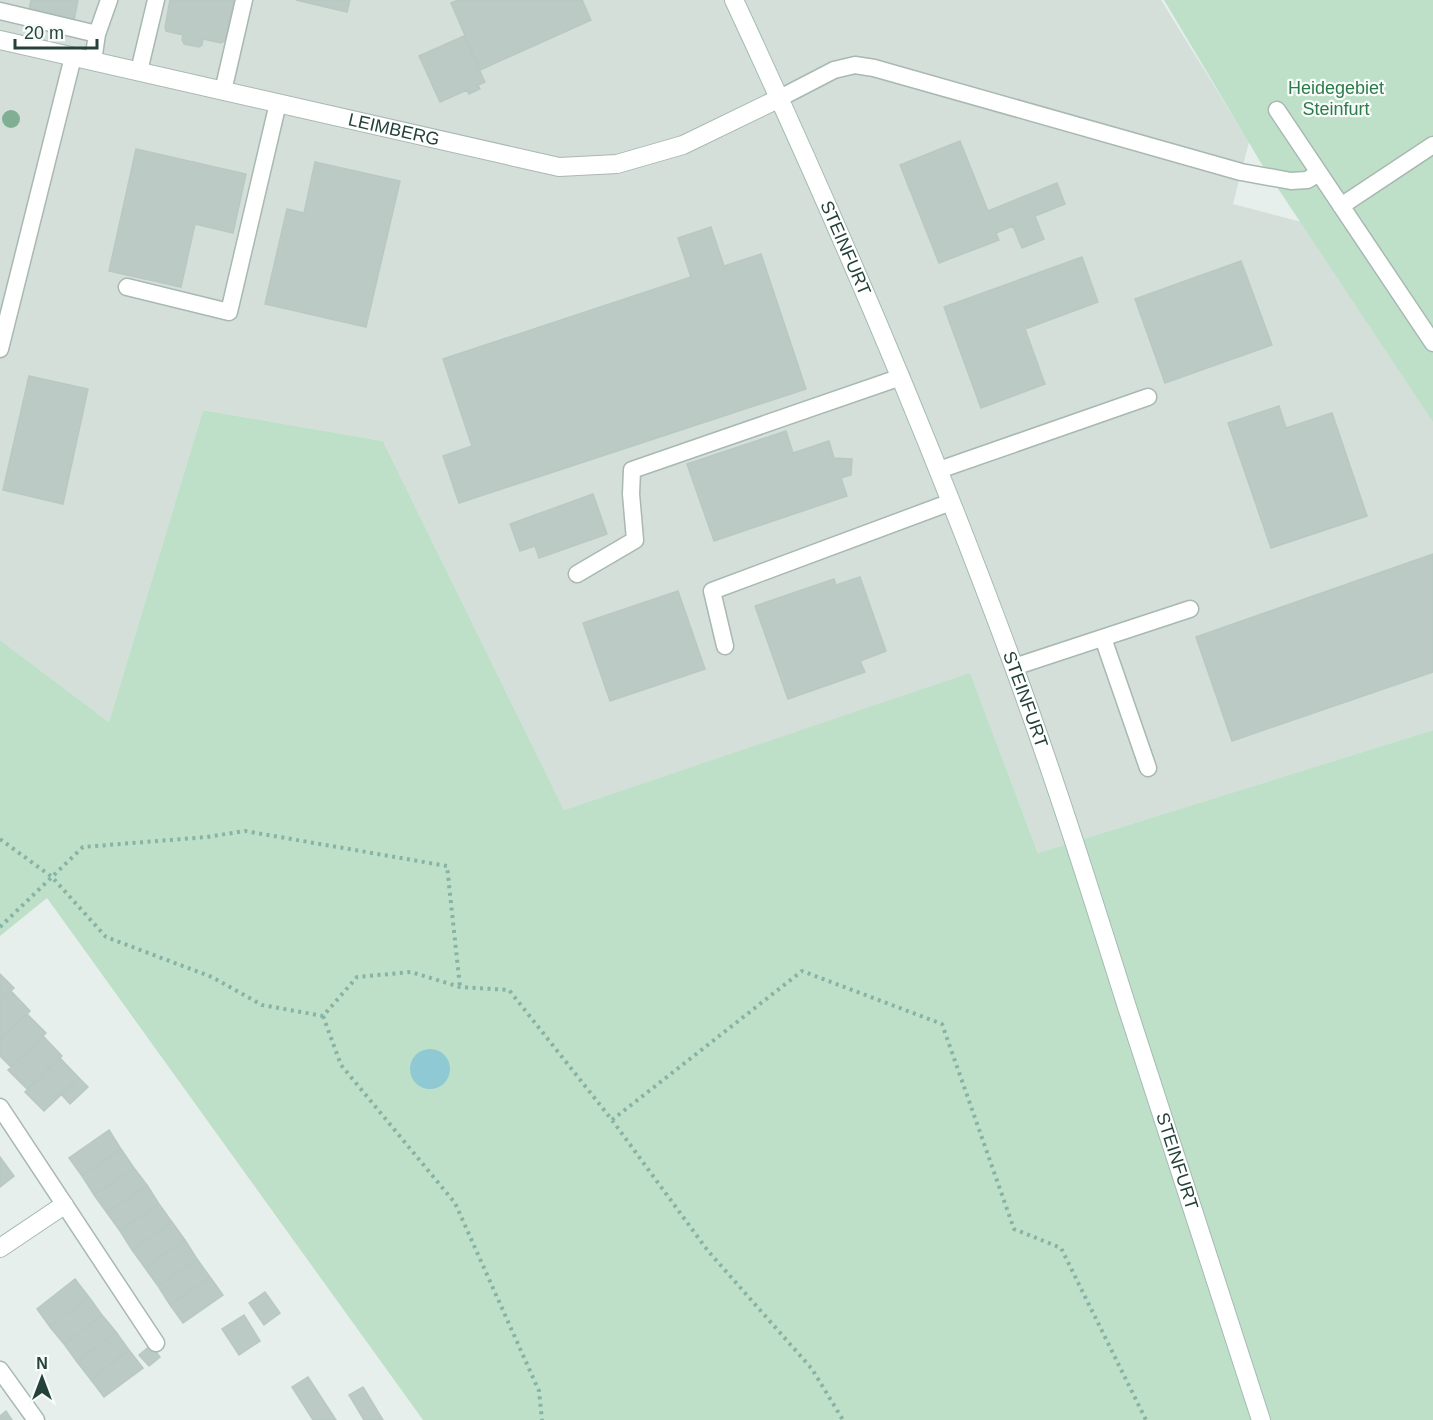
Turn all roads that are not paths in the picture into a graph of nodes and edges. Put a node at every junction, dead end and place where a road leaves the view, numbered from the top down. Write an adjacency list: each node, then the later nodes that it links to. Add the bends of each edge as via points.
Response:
1 (109, 0): 6 (lane)
2 (156, 0): 10 (lane)
3 (244, 0): 11 (lane)
4 (734, 0): 12 (street, STEINFURT)
5 (0, 11): 6 (lane)
6 (97, 34): 9 (lane)
7 (0, 40): 8 (street, LEIMBERG)
8 (73, 57): 9 (street, LEIMBERG); 20 (lane)
9 (93, 61): 10 (street, LEIMBERG)
10 (139, 71): 11 (street, LEIMBERG)
11 (223, 91): 13 (street, LEIMBERG)
12 (780, 98): 13 (street, LEIMBERG, via 683,145 617,164 559,167); 16 (lane, via 834,70 855,65 1241,172 1291,181 1307,180); 21 (street, STEINFURT)
13 (278, 103): 18 (lane, via 229,312)
14 (1276, 111): 16 (lane)
15 (1433, 145): 17 (lane)
16 (1319, 173): 17 (lane)
17 (1341, 206): 19 (lane)
18 (127, 287)
19 (1433, 342)
20 (0, 349)
21 (901, 377): 23 (street, STEINFURT); 25 (lane, via 632,471 635,540)
22 (1148, 397): 23 (lane)
23 (939, 470): 24 (street, STEINFURT)
24 (951, 502): 28 (lane, via 712,591); 29 (street, STEINFURT)
25 (577, 574)
26 (1190, 609): 27 (lane)
27 (1103, 638): 29 (lane); 30 (lane)
28 (725, 646)
29 (1014, 668): 37 (street, STEINFURT, via 1060,798)
30 (1148, 768)
31 (0, 1107): 32 (lane)
32 (63, 1205): 33 (street); 34 (lane)
33 (0, 1248)
34 (156, 1343)
35 (0, 1370): 36 (lane)
36 (36, 1420)
37 (1261, 1420)

